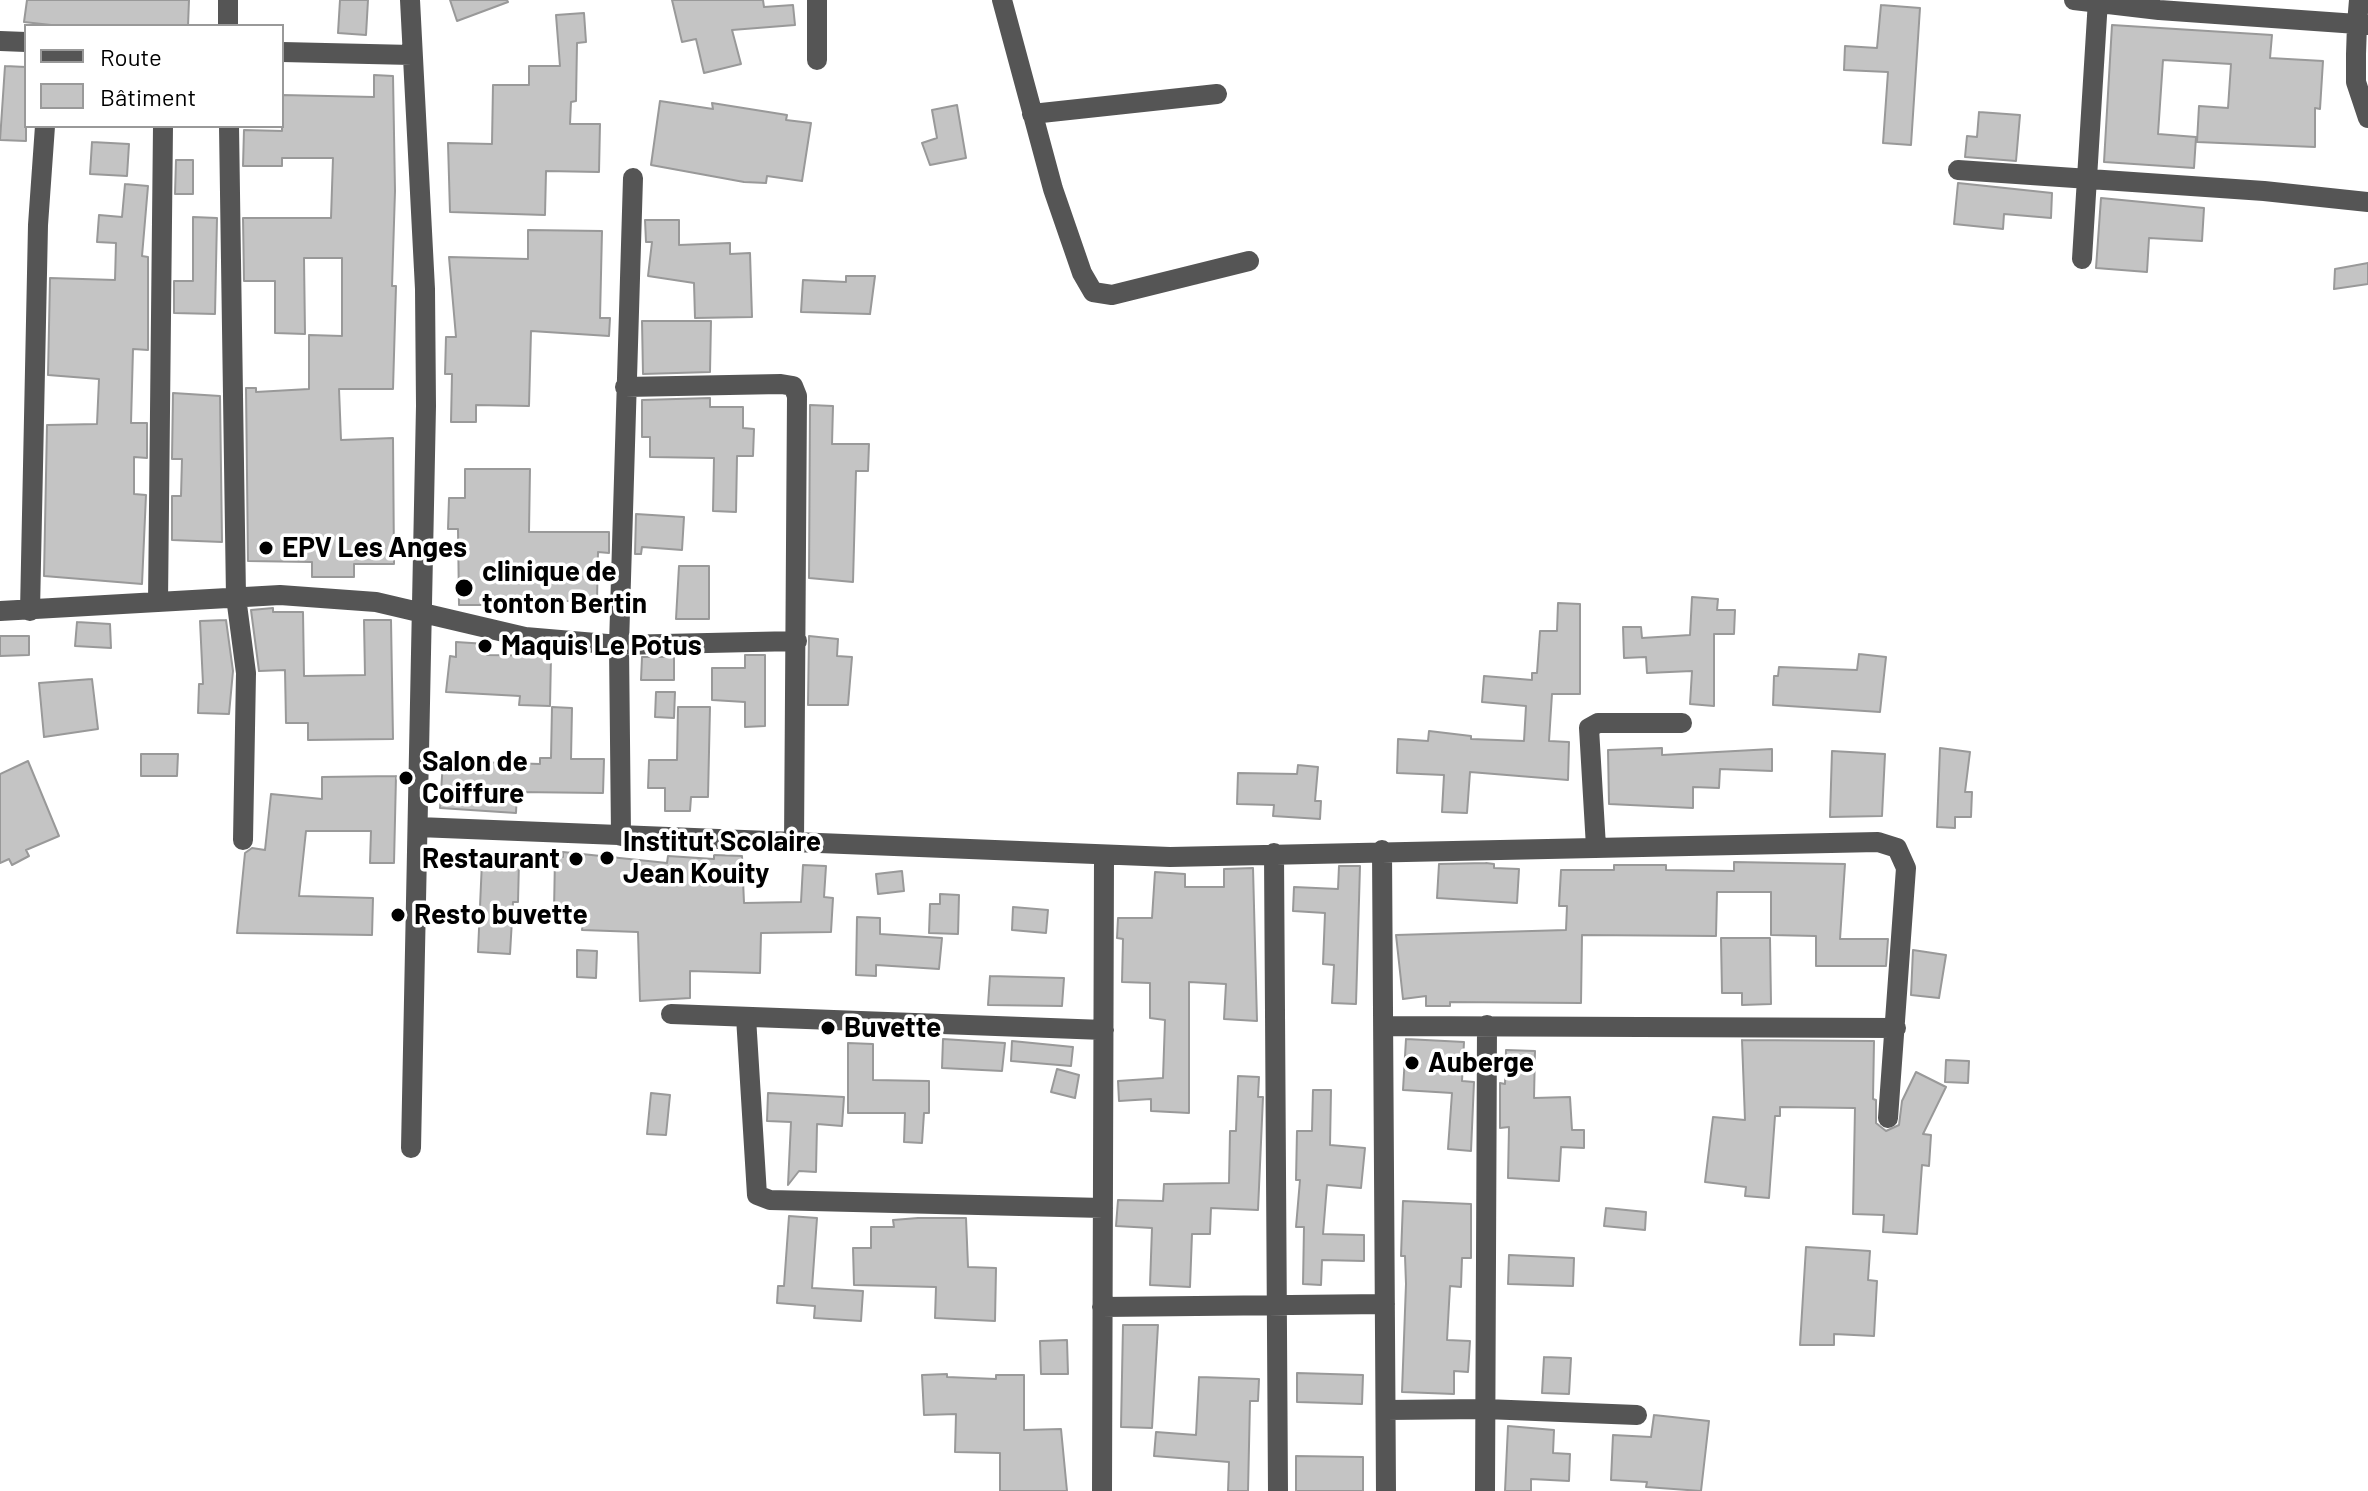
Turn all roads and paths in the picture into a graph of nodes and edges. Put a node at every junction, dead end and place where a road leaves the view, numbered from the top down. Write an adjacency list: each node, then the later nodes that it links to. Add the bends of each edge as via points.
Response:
1 (228, 0): 8 (street)
2 (410, 0): 13 (street)
3 (817, 0): 14 (street)
4 (1002, 0): 16 (street)
5 (2074, 0): 7 (street)
6 (2359, 0): 9 (street)
7 (2098, 2): 9 (street); 23 (street)
8 (228, 24)
9 (2363, 24): 17 (street, via 2356,82)
10 (0, 41): 11 (street)
11 (24, 42)
12 (284, 52): 13 (street)
13 (412, 55): 32 (street, via 426,348)
14 (817, 60)
15 (1217, 94): 16 (street)
16 (1032, 114): 26 (street, via 1082,273 1093,292 1112,295)
17 (2368, 118)
18 (45, 128): 31 (street)
19 (163, 128): 29 (street)
20 (229, 128): 28 (street)
21 (1958, 170): 23 (street)
22 (633, 178): 27 (street)
23 (2087, 179): 24 (street); 25 (street)
24 (2368, 202)
25 (2082, 259)
26 (1249, 261)
27 (625, 387): 33 (street, via 793,386); 34 (street)
28 (236, 597): 29 (street); 32 (street, via 335,598); 38 (street, via 246,673)
29 (158, 602): 31 (street)
30 (0, 611): 31 (street)
31 (30, 611)
32 (422, 611): 34 (street, via 525,637); 36 (street)
33 (797, 641): 34 (street); 39 (street)
34 (619, 645): 37 (street)
35 (1682, 723): 40 (street, via 1598,723 1589,728)
36 (418, 827): 37 (street); 51 (street)
37 (621, 836): 39 (street)
38 (243, 840)
39 (794, 843): 43 (street)
40 (1596, 847): 41 (street); 48 (street, via 1878,842 1897,848 1906,868)
41 (1382, 850): 42 (street); 47 (street)
42 (1274, 853): 43 (street); 54 (street)
43 (1104, 856): 49 (street)
44 (671, 1014): 45 (street)
45 (746, 1017): 49 (street); 52 (street, via 757,1195 770,1200)
46 (1487, 1025): 47 (street); 48 (street); 56 (street)
47 (1386, 1026): 53 (street)
48 (1896, 1028): 50 (street)
49 (1104, 1030): 52 (street)
50 (1888, 1118)
51 (411, 1148)
52 (1103, 1208): 55 (street)
53 (1385, 1304): 54 (street); 57 (street)
54 (1277, 1306): 55 (street); 60 (street)
55 (1102, 1307): 59 (street)
56 (1485, 1409): 57 (street); 58 (street); 62 (street)
57 (1386, 1410): 61 (street)
58 (1637, 1415)
59 (1102, 1491)
60 (1278, 1491)
61 (1386, 1491)
62 (1485, 1491)

